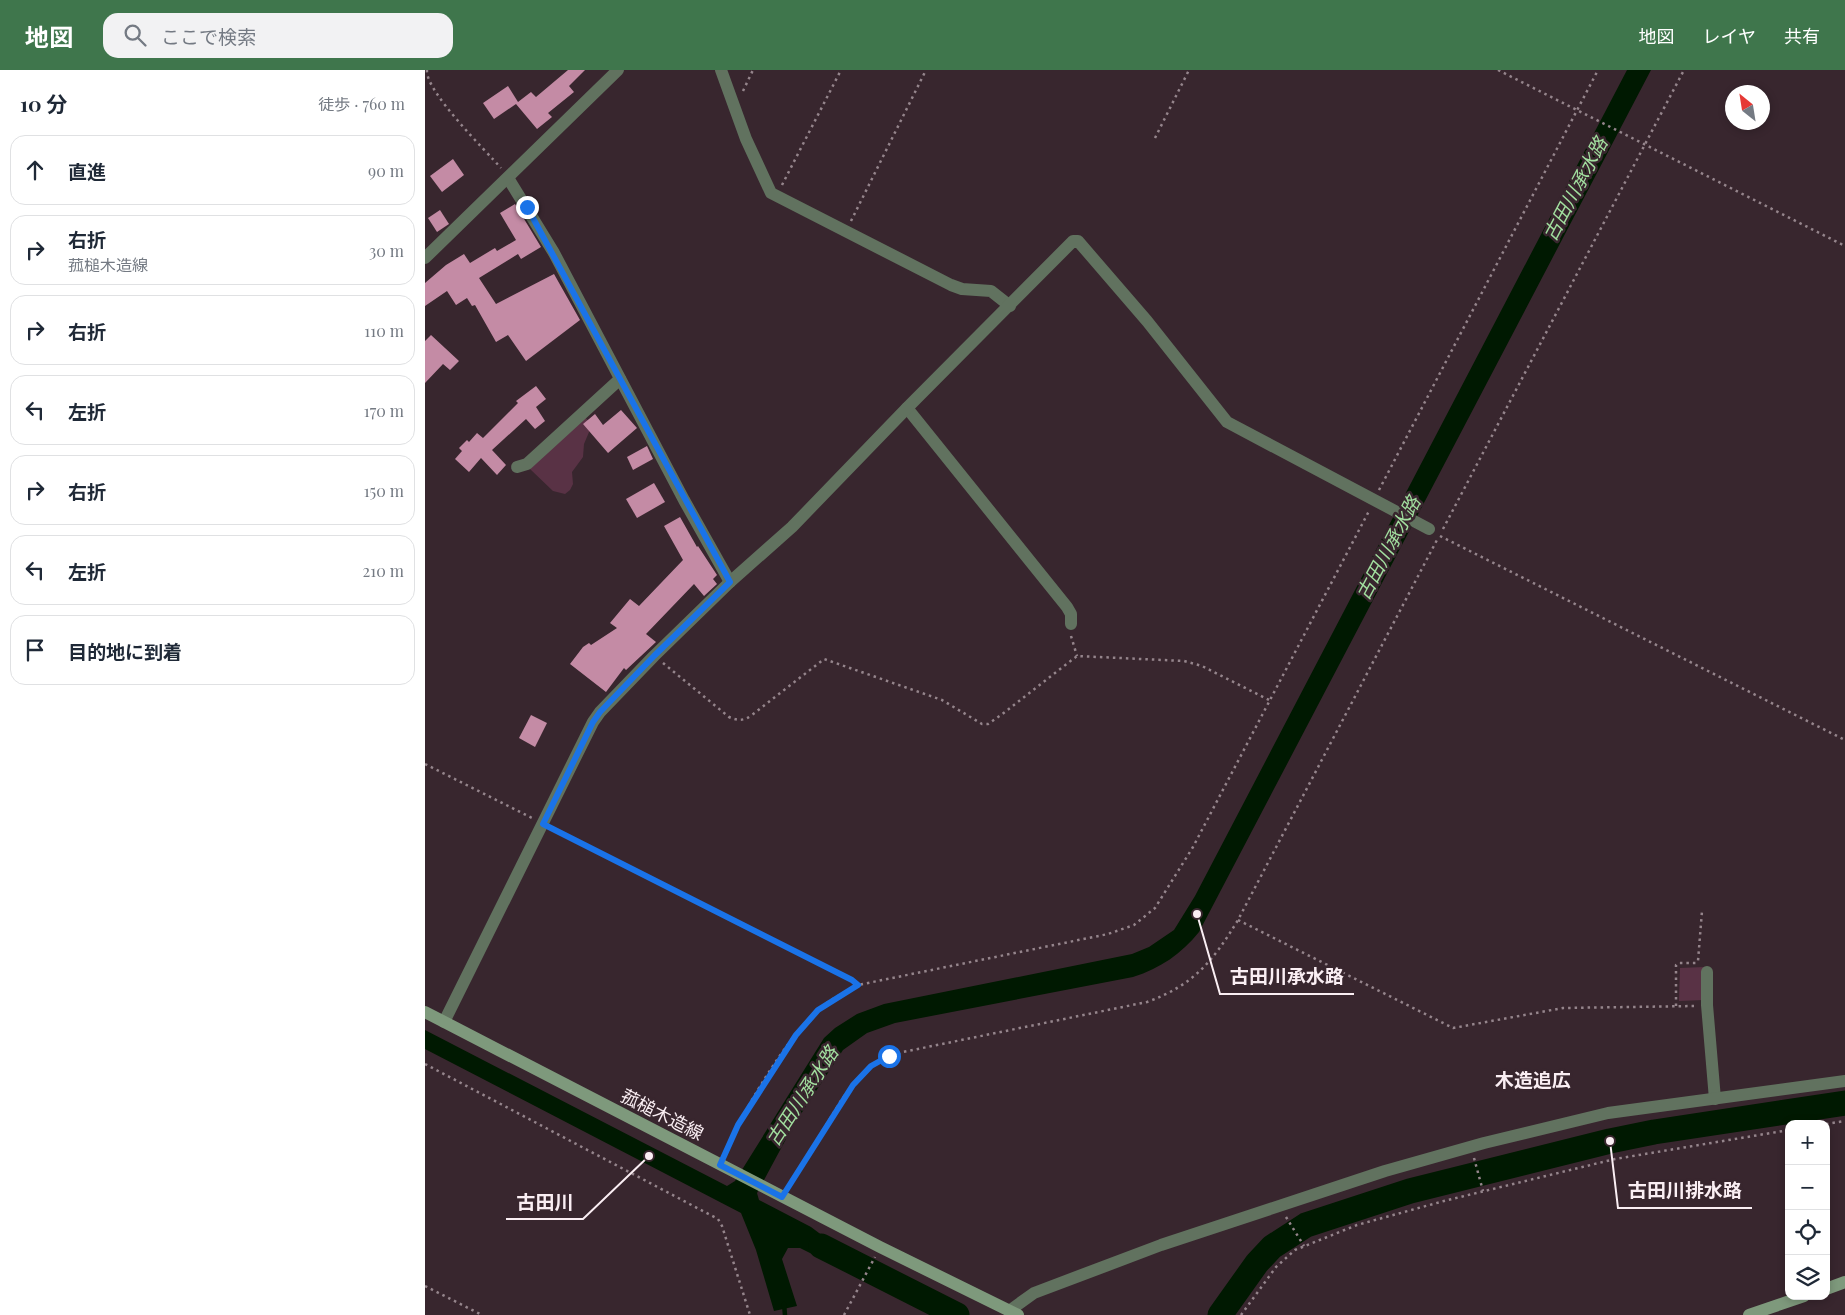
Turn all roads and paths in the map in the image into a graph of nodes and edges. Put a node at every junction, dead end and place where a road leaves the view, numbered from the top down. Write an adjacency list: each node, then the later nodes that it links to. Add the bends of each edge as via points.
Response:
1 (427, 70): 15 (path, via 427,81 443,103)
2 (618, 70): 15 (street)
3 (721, 70): 11 (street)
4 (753, 70): 11 (path)
5 (841, 70): 16 (path)
6 (927, 70): 17 (path)
7 (1189, 70): 13 (path)
8 (1498, 70): 12 (path)
9 (1598, 70): 12 (path)
10 (1684, 70): 14 (path)
11 (735, 105): 16 (street, via 768,188)
12 (1577, 109): 14 (path); 24 (path)
13 (1155, 138)
14 (1645, 145): 18 (path); 25 (path)
15 (508, 178): 19 (street); 21 (street, via 554,253)
16 (777, 196): 17 (street)
17 (846, 231): 20 (street, via 951,285 991,291)
18 (1845, 246)
19 (425, 258)
20 (1009, 306): 22 (street); 24 (street, via 1073,240 1078,241 1227,422)
21 (620, 379): 23 (street, via 527,464); 26 (street)
22 (907, 408): 26 (street, via 792,527); 27 (street, via 1067,607)
23 (517, 467)
24 (1379, 503): 25 (street); 30 (path)
25 (1434, 532): 31 (path); 35 (path)
26 (730, 582): 28 (street)
27 (1071, 624): 29 (path)
28 (654, 656): 29 (path, via 736,720 745,720 824,659 943,700 982,724 988,724); 33 (street, via 593,722)
29 (1077, 656): 30 (path, via 1184,660)
30 (1269, 700): 37 (path, via 1193,847 1155,908 1134,924 1089,938)
31 (1845, 740)
32 (425, 764): 33 (path)
33 (543, 824): 37 (path); 41 (street)
34 (1702, 910): 38 (path, via 1698,960 1676,965)
35 (1238, 920): 38 (path, via 1453,1028 1563,1008); 51 (path, via 1203,970 1160,997 1131,1006 903,1052 879,1060 861,1075 842,1099)
36 (1707, 972): 39 (street)
37 (858, 985): 49 (path, via 818,1010 796,1035 738,1125)
38 (1676, 1006): 39 (path)
39 (1707, 1006): 44 (street)
40 (425, 1012): 41 (main road, 菰槌木造線)
41 (444, 1022): 49 (main road, 菰槌木造線)
42 (425, 1064): 61 (path, via 718,1219)
43 (1845, 1080): 44 (street)
44 (1715, 1098): 59 (street, via 1574,1120 1385,1171 1080,1275 1034,1293)
45 (1845, 1121): 46 (path)
46 (1830, 1123)
47 (1785, 1131): 50 (path, via 1615,1159)
48 (1475, 1161): 50 (path)
49 (720, 1165): 51 (main road, 菰槌木造線)
50 (1483, 1191): 53 (path, via 1357,1225)
51 (782, 1197): 59 (main road, 菰槌木造線)
52 (1288, 1221): 53 (path)
53 (1304, 1246): 63 (path, via 1276,1267)
54 (875, 1257): 62 (path)
55 (1845, 1282): 57 (main road)
56 (425, 1286): 60 (path)
57 (1830, 1287)
58 (1792, 1300): 64 (main road)
59 (1013, 1313)
60 (482, 1315)
61 (750, 1315)
62 (844, 1315)
63 (1241, 1315)
64 (1749, 1315)

